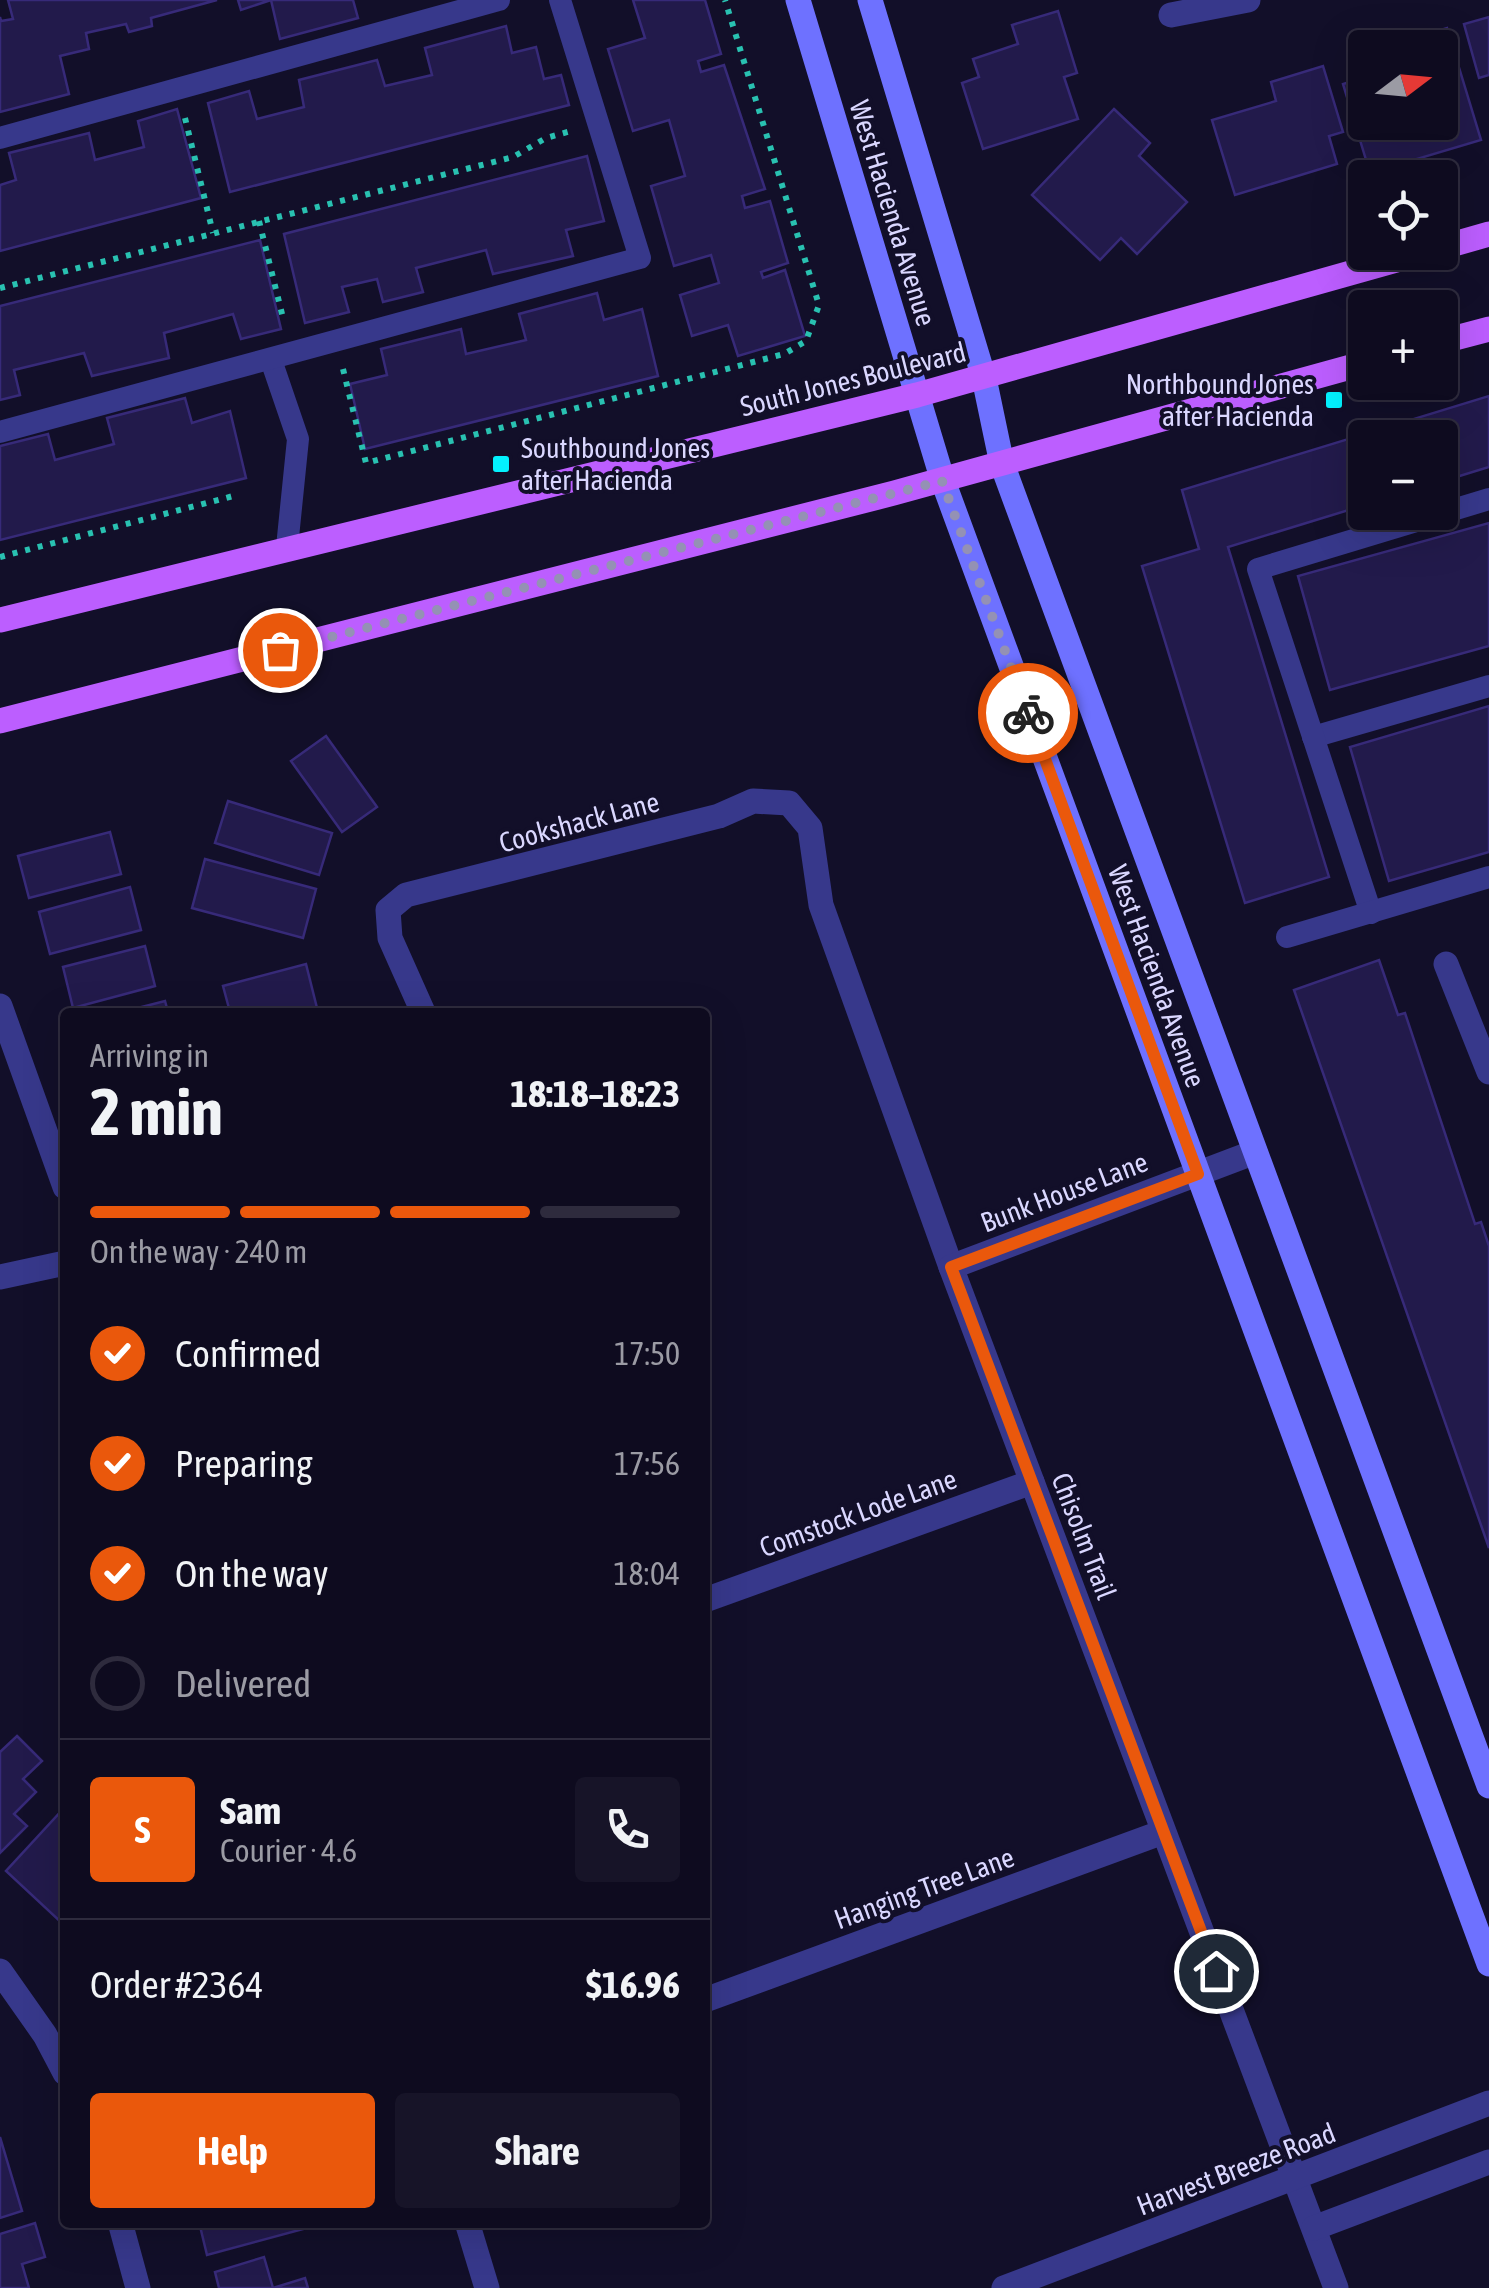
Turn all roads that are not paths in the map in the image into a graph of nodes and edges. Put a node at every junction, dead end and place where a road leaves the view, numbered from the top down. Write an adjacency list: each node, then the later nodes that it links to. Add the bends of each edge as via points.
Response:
1 (500, 0): 7 (lane)
2 (560, 0): 13 (lane, via 640,258)
3 (798, 0): 16 (main road, West Hacienda Avenue)
4 (870, 0): 15 (main road, West Hacienda Avenue)
5 (1248, 0): 6 (street)
6 (1171, 15)
7 (0, 138)
8 (1489, 234): 9 (main road)
9 (1458, 243)
10 (1362, 270): 15 (main road, South Jones Boulevard)
11 (1489, 328): 12 (main road)
12 (1458, 337)
13 (272, 360): 17 (lane); 21 (lane, via 298,439)
14 (1348, 368): 18 (main road)
15 (984, 378): 16 (main road, South Jones Boulevard); 18 (main road, West Hacienda Avenue)
16 (916, 395): 19 (main road, West Hacienda Avenue); 21 (main road, South Jones Boulevard)
17 (0, 432)
18 (1002, 464): 19 (main road); 34 (main road, West Hacienda Avenue)
19 (942, 481): 24 (main road); 36 (main road, West Hacienda Avenue)
20 (1489, 499): 25 (lane, via 1258,569)
21 (287, 547): 22 (main road, South Jones Boulevard)
22 (0, 620)
23 (1489, 686): 25 (lane)
24 (0, 721)
25 (1313, 737): 28 (lane)
26 (789, 803): 32 (street, Cookshack Lane, via 753,802 406,895 388,910 390,938); 38 (street, Chisolm Trail, via 810,828 821,905)
27 (1489, 878): 28 (lane)
28 (1371, 913): 29 (lane)
29 (1286, 937)
30 (1446, 964): 33 (street)
31 (0, 1006): 35 (street)
32 (420, 1008)
33 (1489, 1072)
34 (1255, 1152): 36 (street, Bunk House Lane); 42 (main road, West Hacienda Avenue)
35 (60, 1173)
36 (1198, 1174): 38 (street, Bunk House Lane); 44 (main road, West Hacienda Avenue)
37 (60, 1264): 39 (street)
38 (951, 1267): 40 (street, Chisolm Trail)
39 (0, 1276)
40 (1032, 1482): 41 (street, Comstock Lode Lane); 43 (street, Chisolm Trail)
41 (710, 1598)
42 (1489, 1786)
43 (1163, 1832): 46 (street, Hanging Tree Lane); 50 (street, Chisolm Trail)
44 (1489, 1964)
45 (0, 1970): 47 (street)
46 (710, 1998)
47 (60, 2064)
48 (1489, 2103): 50 (street, Harvest Breeze Road)
49 (1489, 2162): 53 (street)
50 (1296, 2180): 53 (street, Chisolm Trail); 56 (street, Harvest Breeze Road)
51 (122, 2228): 54 (street)
52 (469, 2228): 55 (street)
53 (1314, 2228): 57 (street, Chisolm Trail)
54 (138, 2288)
55 (487, 2288)
56 (1004, 2288)
57 (1336, 2288)

